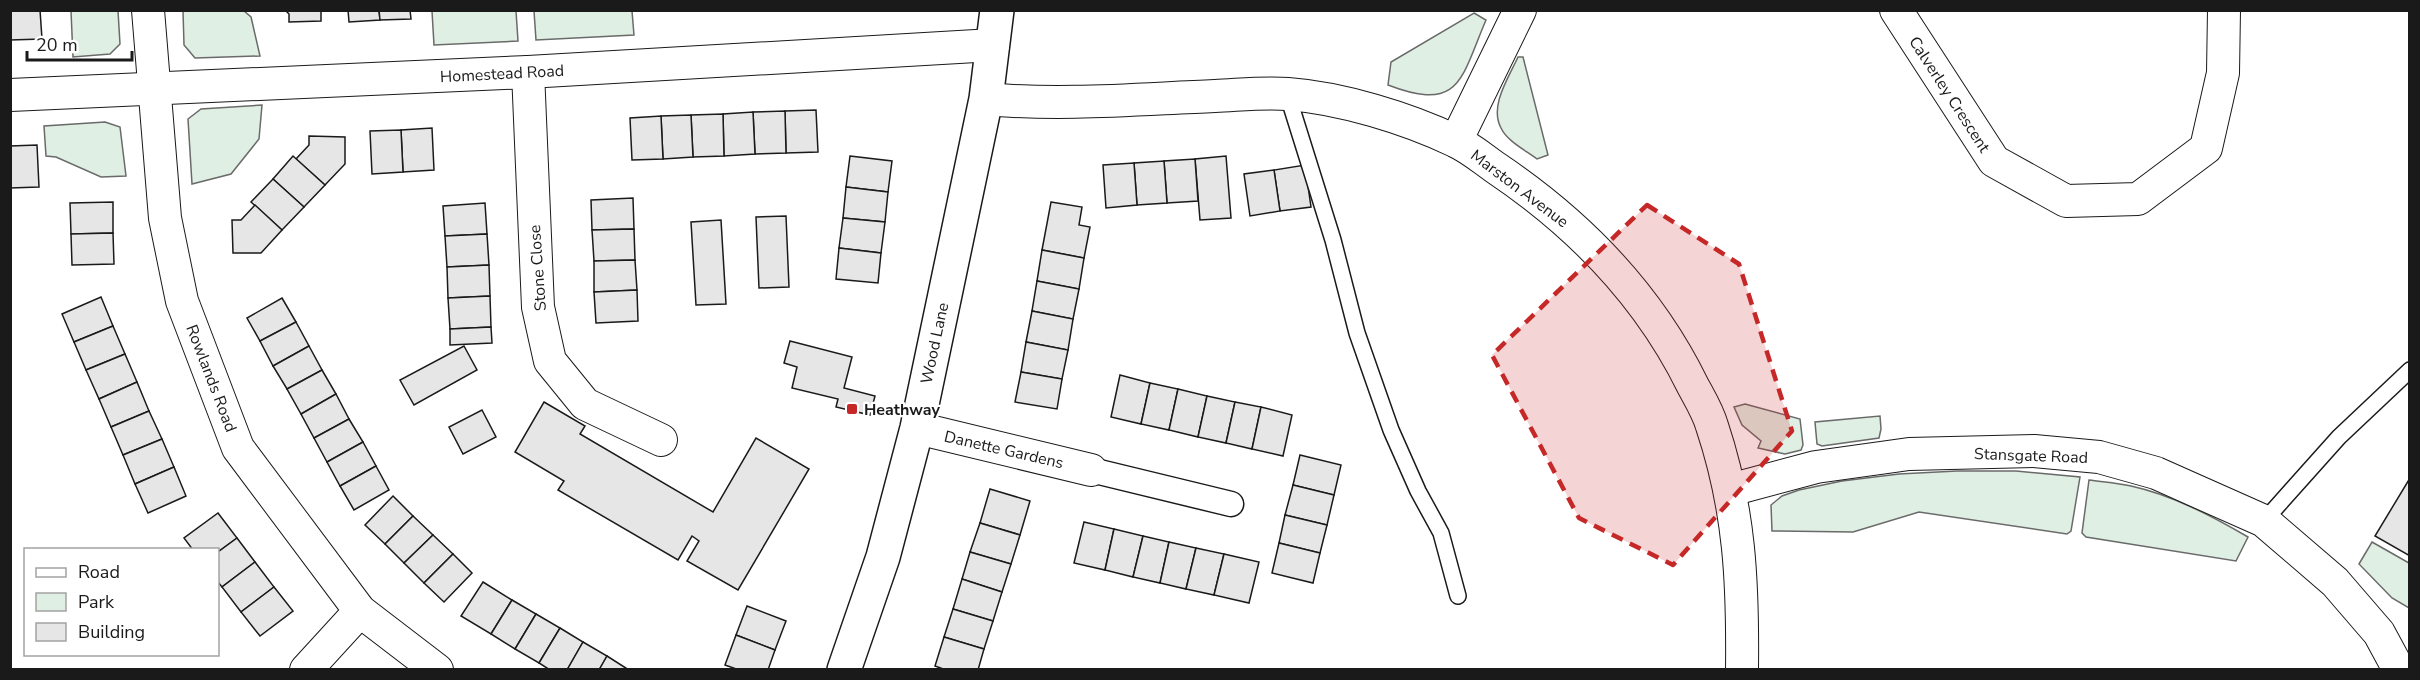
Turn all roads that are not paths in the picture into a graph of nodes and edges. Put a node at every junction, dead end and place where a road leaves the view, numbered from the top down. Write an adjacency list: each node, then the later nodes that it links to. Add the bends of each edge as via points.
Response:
1 (148, 10): 8 (street, Rowlands Road)
2 (997, 10): 6 (main road, Wood Lane)
3 (1520, 10): 12 (street)
4 (1896, 10): 5 (street, Calverley Crescent, via 1994,161 2066,201 2138,199 2206,148 2223,73)
5 (2224, 10)
6 (993, 45): 7 (street, Homestead Road); 11 (main road, Wood Lane)
7 (528, 72): 8 (street, Homestead Road); 15 (street, Stone Close, via 538,307 550,361 585,404)
8 (153, 89): 10 (street, Homestead Road); 21 (street, Rowlands Road, via 165,218 182,301 238,448)
9 (1287, 93): 11 (street, Marston Avenue, via 1034,103); 12 (street, Marston Avenue, via 1376,111); 20 (lane, via 1361,344 1391,430 1441,533)
10 (10, 95)
11 (986, 99): 14 (main road, Wood Lane)
12 (1456, 141): 17 (street, Marston Avenue, via 1523,186 1583,236 1639,296 1680,359 1707,413)
13 (2409, 370): 19 (lane, via 2339,437)
14 (916, 428): 16 (street, Danette Gardens); 24 (main road, Wood Lane, via 883,557)
15 (661, 440)
16 (1091, 470): 18 (street)
17 (1730, 490): 19 (street, Stansgate Road, via 1816,467 1909,454 2034,451 2099,457 2156,473); 25 (street, Marston Avenue, via 1742,579)
18 (1231, 504)
19 (2264, 521): 26 (street, Stansgate Road, via 2335,582 2379,633)
20 (1458, 596)
21 (360, 611): 22 (street); 23 (street, Rowlands Road)
22 (306, 669)
23 (437, 669)
24 (844, 669)
25 (1742, 669)
26 (2399, 669)

